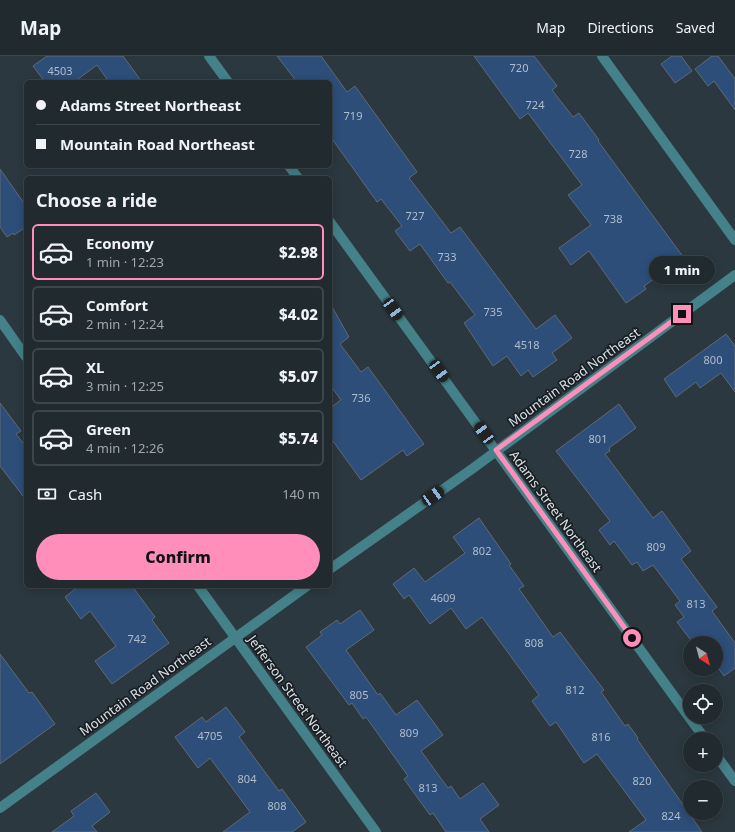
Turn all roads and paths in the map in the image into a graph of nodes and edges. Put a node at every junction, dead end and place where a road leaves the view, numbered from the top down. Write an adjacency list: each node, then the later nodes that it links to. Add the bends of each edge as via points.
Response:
1 (209, 56): 3 (street)
2 (602, 56): 5 (street)
3 (227, 80)
4 (332, 225): 9 (street, Adams Street Northeast)
5 (735, 240)
6 (735, 275): 9 (street, Mountain Road Northeast)
7 (0, 320): 8 (street)
8 (24, 354)
9 (496, 450): 10 (street, Mountain Road Northeast); 14 (street, Adams Street Northeast)
10 (332, 568)
11 (199, 588): 13 (street, Jefferson Street Northeast)
12 (304, 588): 13 (street, Mountain Road Northeast)
13 (236, 637): 17 (street, Mountain Road Northeast); 18 (street, Jefferson Street Northeast)
14 (700, 732)
15 (723, 764): 16 (street)
16 (735, 781)
17 (0, 808)
18 (376, 832)

